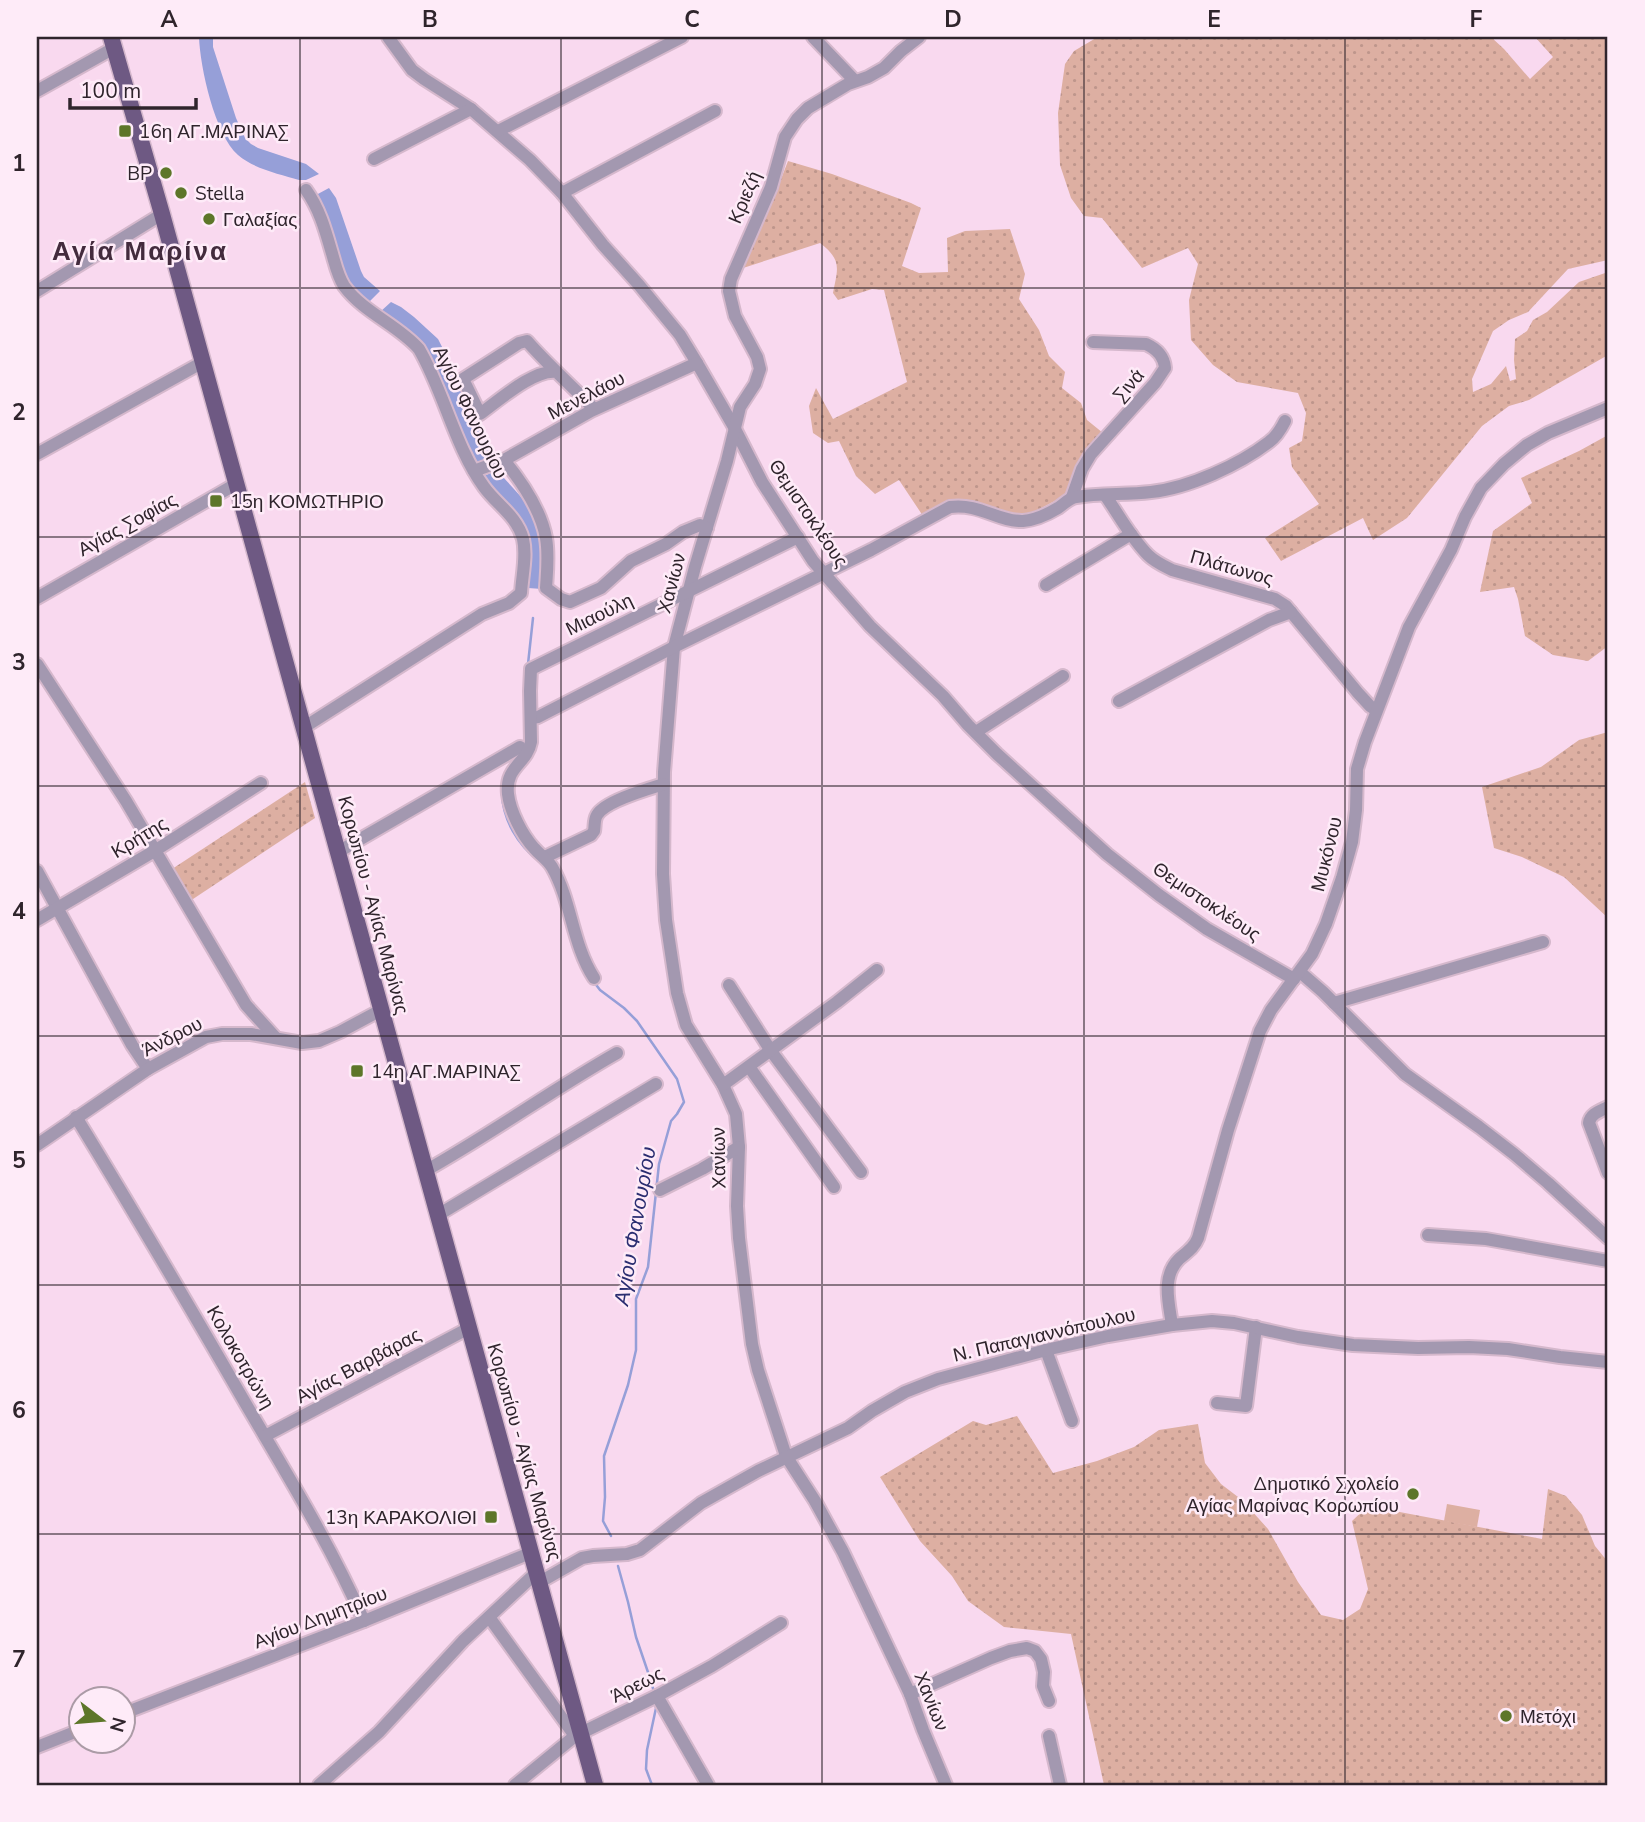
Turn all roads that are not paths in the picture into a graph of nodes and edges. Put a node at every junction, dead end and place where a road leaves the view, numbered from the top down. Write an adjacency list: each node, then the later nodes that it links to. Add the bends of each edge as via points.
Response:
1 (388, 37): 8 (street, Θεμιστοκλέους, via 412,70)
2 (682, 37): 10 (street)
3 (813, 37): 6 (street)
4 (919, 37): 6 (street, Κριεζή, via 884,68)
5 (112, 43): 7 (street); 14 (main road, Κορωπίου - Αγίας Μαρίνας)
6 (856, 81): 23 (street, Κριεζή, via 808,108 785,137 771,187 731,279 729,291 736,316 760,369)
7 (37, 92)
8 (471, 109): 10 (street, Θεμιστοκλέους); 11 (street)
9 (715, 111): 13 (street)
10 (498, 131): 13 (street, Θεμιστοκλέους)
11 (374, 159)
12 (306, 190): 26 (street, Αγίου Φανουρίου, via 316,204 344,285 419,349)
13 (562, 193): 18 (street, Θεμιστοκλέους, via 680,335)
14 (162, 214): 15 (street); 17 (main road, Κορωπίου - Αγίας Μαρίνας)
15 (37, 291)
16 (1093, 342): 29 (street, Σινά, via 1146,344 1163,357 1165,368 1091,454)
17 (203, 362): 24 (street); 27 (main road, Κορωπίου - Αγίας Μαρίνας)
18 (697, 363): 21 (street, Μενελάου); 23 (street, Θεμιστοκλέους)
19 (557, 372): 19 (street, via 524,341 463,379 480,414 532,378 549,370); 21 (street)
20 (1608, 408): 44 (street, Μυκόνου, via 1527,445 1481,488 1409,627)
21 (594, 409): 25 (street, Μενελάου)
22 (1285, 421): 28 (street, via 1269,442 1214,474 1152,492)
23 (734, 427): 30 (street, Χανίων); 32 (street, Θεμιστοκλέους)
24 (37, 454)
25 (498, 462): 26 (street, Μενελάου); 30 (street, Αγίου Φανουρίου, via 515,473 544,528 546,589 570,602 601,588 631,561 683,532 699,525)
26 (477, 470): 46 (street, Αγίου Φανουρίου, via 492,497 518,526 524,550 521,593)
27 (236, 484): 36 (street, Αγίας Σοφίας); 46 (main road, Κορωπίου - Αγίας Μαρίνας)
28 (1105, 495): 29 (street); 31 (street, Πλάτωνος)
29 (1072, 497): 33 (street, via 1026,521 961,505 950,507)
30 (707, 528): 35 (street, Χανίων)
31 (1131, 534): 34 (street); 37 (street, Πλάτωνος, via 1148,556 1172,570)
32 (798, 537): 33 (street, Θεμιστοκλέους); 35 (street, Μιαούλη)
33 (825, 573): 40 (street); 47 (street, Θεμιστοκλέους, via 870,626)
34 (1046, 584)
35 (689, 592): 40 (street, Χανίων); 45 (street, Μιαούλη, via 531,669)
36 (37, 598)
37 (1275, 599): 38 (street, Πλάτωνος); 39 (street, via 1277,609)
38 (1291, 612): 39 (street); 44 (street, Πλάτωνος)
39 (1269, 620): 43 (street)
40 (674, 647): 45 (street); 50 (street, Χανίων)
41 (37, 664): 51 (street)
42 (1063, 676): 47 (street)
43 (1119, 701)
44 (1376, 710): 59 (street, Μυκόνου, via 1357,769 1348,860 1326,924)
45 (531, 718): 53 (street, via 530,750 512,770 508,792 516,821)
46 (303, 728): 52 (main road, Κορωπίου - Αγίας Μαρίνας)
47 (976, 733): 59 (street, Θεμιστοκλέους, via 1075,826 1159,895 1227,942)
48 (520, 747): 52 (street)
49 (261, 783): 51 (street, Κρήτης)
50 (664, 784): 53 (street, via 602,809 591,835); 70 (street, Χανίων, via 664,898 677,993 686,1025)
51 (156, 850): 55 (street, Κρήτης); 64 (street, via 246,1005)
52 (338, 852): 63 (main road, Κορωπίου - Αγίας Μαρίνας)
53 (545, 857): 60 (street)
54 (37, 871): 55 (street)
55 (58, 908): 56 (street, Κρήτης); 68 (street)
56 (37, 920)
57 (1543, 942): 62 (street)
58 (877, 970): 65 (street)
59 (1297, 976): 62 (street, Θεμιστοκλέους); 84 (street, Μυκόνου, via 1260,1031 1195,1245 1176,1262 1169,1276)
60 (594, 978)
61 (729, 985): 65 (street)
62 (1334, 1003): 82 (street, Θεμιστοκλέους, via 1405,1074 1514,1154)
63 (381, 1010): 64 (street, Άνδρου, via 319,1041 302,1043); 75 (main road, Κορωπίου - Αγίας Μαρίνας)
64 (275, 1037): 68 (street, Άνδρου, via 205,1037)
65 (771, 1051): 67 (street); 76 (street)
66 (617, 1053): 75 (street)
67 (750, 1068): 70 (street); 78 (street)
68 (148, 1069): 72 (street, Άνδρου)
69 (656, 1084): 80 (street)
70 (723, 1086): 74 (street, Χανίων, via 736,1114)
71 (1608, 1107): 77 (street, via 1593,1115 1589,1124)
72 (76, 1117): 73 (street, Άνδρου); 91 (street, Κολοκοτρώνη)
73 (37, 1145)
74 (738, 1147): 79 (street); 92 (street, Χανίων, via 739,1238 752,1344)
75 (425, 1171): 80 (main road, Κορωπίου - Αγίας Μαρίνας)
76 (861, 1172)
77 (1608, 1173)
78 (834, 1187)
79 (660, 1190)
80 (438, 1215): 86 (main road, Κορωπίου - Αγίας Μαρίνας)
81 (1429, 1235): 83 (street, via 1486,1239)
82 (1608, 1238)
83 (1608, 1261)
84 (1172, 1325): 85 (street, Ν. Παπαγιαννόπουλου, via 1212,1321); 87 (street, Ν. Παπαγιαννόπουλου)
85 (1255, 1327): 88 (street, Ν. Παπαγιαννόπουλου, via 1353,1345 1508,1349); 89 (street, via 1246,1406)
86 (469, 1328): 91 (street, Αγίας Βαρβάρας); 93 (main road, Κορωπίου - Αγίας Μαρίνας)
87 (1046, 1350): 90 (street); 92 (street, Ν. Παπαγιαννόπουλου, via 905,1392 848,1428)
88 (1608, 1362)
89 (1217, 1403)
90 (1072, 1421)
91 (265, 1436): 96 (street, Κολοκοτρώνη)
92 (786, 1456): 94 (street, Ν. Παπαγιαννόπουλου, via 701,1503 640,1550 582,1558); 98 (street, Χανίων, via 843,1552)
93 (530, 1552): 94 (main road, Κορωπίου - Αγίας Μαρίνας); 96 (street, Αγίου Δημητρίου)
94 (538, 1577): 95 (street, Ν. Παπαγιαννόπουλου); 102 (main road, Κορωπίου - Αγίας Μαρίνας)
95 (489, 1617): 102 (street); 106 (street, Ν. Παπαγιαννόπουλου, via 379,1732)
96 (365, 1620): 101 (street, Αγίου Δημητρίου)
97 (780, 1623): 99 (street, Άρεως)
98 (910, 1694): 100 (street, via 991,1658 1027,1648 1041,1659); 110 (street, Χανίων)
99 (653, 1698): 102 (street, Άρεως); 109 (street)
100 (1049, 1701)
101 (136, 1709)
102 (578, 1735): 107 (street, Άρεως); 108 (main road, Κορωπίου - Αγίας Μαρίνας)
103 (66, 1736): 105 (street)
104 (1049, 1736): 111 (street)
105 (37, 1747)
106 (319, 1785)
107 (515, 1785)
108 (595, 1785)
109 (708, 1785)
110 (946, 1785)
111 (1060, 1785)

